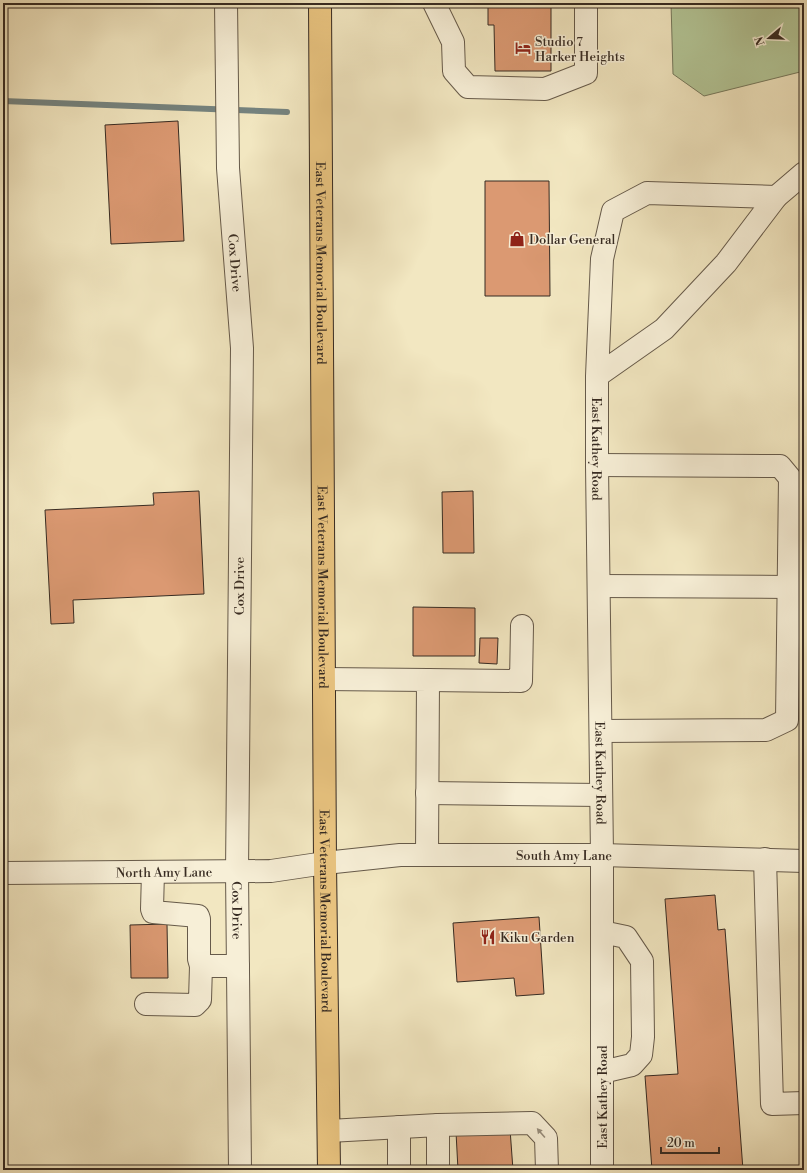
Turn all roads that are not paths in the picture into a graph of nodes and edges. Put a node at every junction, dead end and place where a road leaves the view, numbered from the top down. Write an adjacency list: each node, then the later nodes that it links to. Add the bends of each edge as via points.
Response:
1 (226, 3): 23 (street, Cox Drive, via 228,168 242,348)
2 (320, 3): 12 (main road, East Veterans Memorial Boulevard)
3 (434, 3): 4 (street, via 453,42 454,71 468,87 545,89 586,73)
4 (586, 3)
5 (804, 173): 6 (street)
6 (776, 197): 7 (street, via 726,263 664,329); 7 (street, East Kathey Road, via 647,193 613,211 602,258)
7 (597, 376): 8 (street, East Kathey Road)
8 (597, 465): 9 (street, East Kathey Road); 10 (street, via 780,466 790,478)
9 (599, 586): 10 (street); 14 (street, East Kathey Road)
10 (788, 588): 14 (street, via 787,720 766,730)
11 (522, 626): 13 (street, via 521,681)
12 (324, 679): 13 (street); 21 (main road, East Veterans Memorial Boulevard)
13 (428, 680): 15 (street)
14 (601, 731): 16 (street, East Kathey Road)
15 (427, 793): 16 (street); 17 (street)
16 (602, 795): 18 (street, East Kathey Road)
17 (426, 855): 18 (street, South Amy Lane); 21 (street, South Amy Lane, via 400,855)
18 (602, 855): 19 (street, South Amy Lane); 25 (street, East Kathey Road)
19 (765, 860): 20 (street, South Amy Lane); 30 (street, via 772,1104)
20 (804, 860)
21 (325, 863): 23 (street, North Amy Lane, via 271,871); 33 (main road, East Veterans Memorial Boulevard)
22 (153, 872): 23 (street, North Amy Lane); 24 (street, North Amy Lane); 26 (street, via 153,912 198,916)
23 (237, 872): 27 (street, Cox Drive)
24 (3, 873)
25 (602, 932): 29 (street, East Kathey Road); 29 (street, via 626,936 642,961 643,1037 641,1055 632,1065)
26 (201, 966): 27 (street); 28 (street, via 200,1000 195,1005)
27 (238, 966): 34 (street, Cox Drive)
28 (146, 1004)
29 (602, 1072): 39 (street, East Kathey Road)
30 (804, 1103)
31 (438, 1125): 32 (street); 37 (street); 38 (street, one-way to 31, via 546,1138 532,1123)
32 (399, 1127): 33 (street); 36 (street)
33 (329, 1131): 35 (main road, East Veterans Memorial Boulevard)
34 (240, 1170)
35 (330, 1170)
36 (398, 1170)
37 (438, 1170)
38 (547, 1170)
39 (602, 1170)

